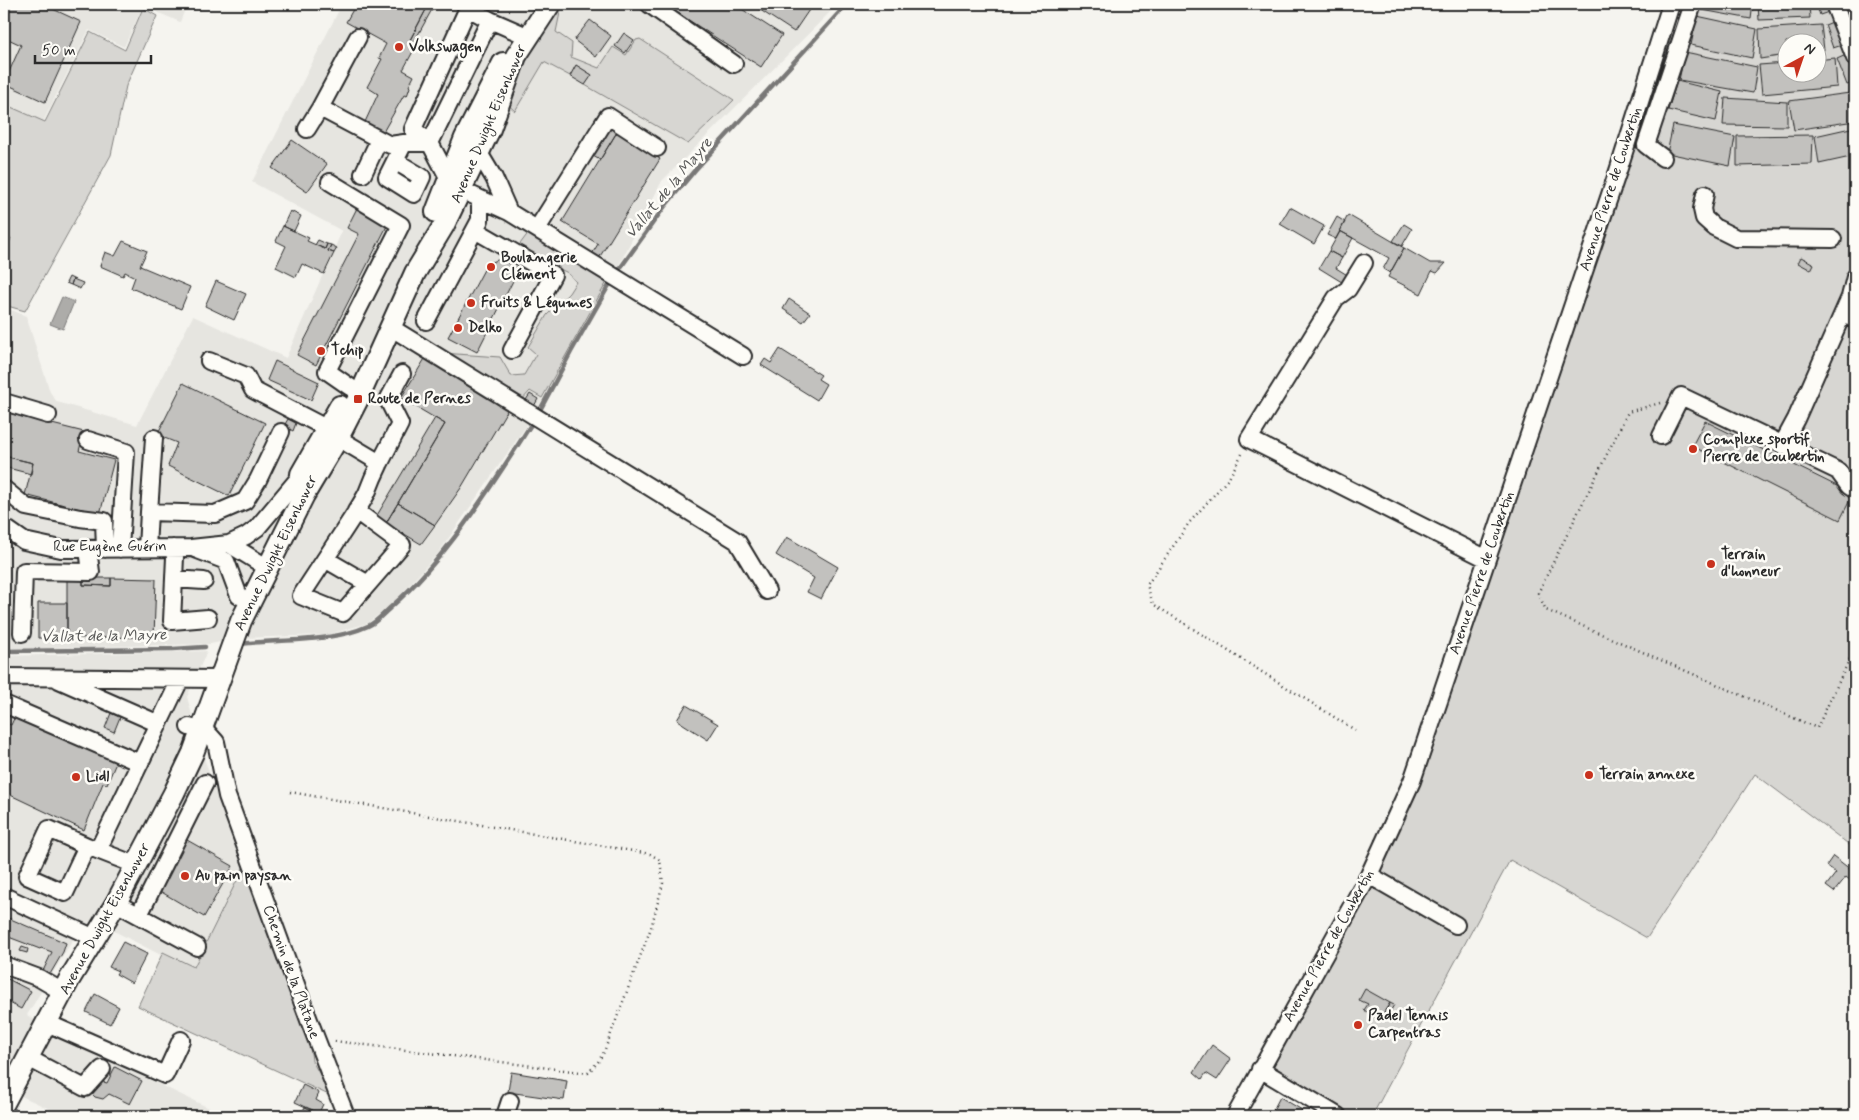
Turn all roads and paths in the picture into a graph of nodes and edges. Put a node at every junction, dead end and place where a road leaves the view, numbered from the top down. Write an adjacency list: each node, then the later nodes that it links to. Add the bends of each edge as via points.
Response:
1 (540, 4): 9 (main road, Avenue Dwight Eisenhower)
2 (550, 4): 19 (main road, Avenue Dwight Eisenhower, via 516,56)
3 (649, 4): 12 (street)
4 (1671, 4): 66 (street, Avenue Pierre de Coubertin)
5 (1693, 4): 20 (street, via 1646,145)
6 (1834, 4): 11 (street)
7 (464, 6): 8 (street); 17 (street, via 413,129)
8 (490, 20): 9 (street); 17 (street)
9 (520, 33): 24 (main road, Avenue Dwight Eisenhower, via 466,138)
10 (358, 38): 13 (street)
11 (1855, 58)
12 (734, 64)
13 (320, 108): 14 (street); 15 (street)
14 (307, 129)
15 (378, 140): 16 (street, via 390,145); 22 (street)
16 (404, 143): 17 (street); 21 (street)
17 (430, 143): 24 (street)
18 (658, 148): 28 (street, via 608,116)
19 (479, 153): 24 (main road, Avenue Dwight Eisenhower); 27 (street)
20 (1663, 158)
21 (395, 161)
22 (363, 174)
23 (330, 182): 41 (street, via 401,225 327,371)
24 (456, 185): 26 (street); 36 (main road, Avenue Dwight Eisenhower, via 444,226 415,273); 41 (main road, Avenue Dwight Eisenhower, via 437,211)
25 (1706, 194): 30 (street, via 1702,209 1704,218 1736,238)
26 (480, 199): 27 (street); 29 (street, via 480,220)
27 (509, 212): 28 (street)
28 (537, 229): 38 (street)
29 (475, 230): 35 (street); 37 (street, via 553,275)
30 (1833, 239)
31 (1364, 263): 49 (street, via 1348,289 1336,298)
32 (1855, 277): 33 (street)
33 (1850, 297): 34 (street, via 1852,318); 51 (street)
34 (1855, 320)
35 (426, 321)
36 (390, 327): 46 (main road, Avenue Dwight Eisenhower, via 369,376); 72 (street, via 738,542)
37 (512, 350)
38 (743, 356)
39 (209, 360): 46 (street, via 246,376 253,390)
40 (402, 374): 52 (street, via 388,400 400,424)
41 (350, 386): 46 (main road, Avenue Dwight Eisenhower)
42 (4, 402): 44 (street)
43 (1674, 409): 47 (street); 51 (street, via 1681,396); 77 (path, via 1662,402 1628,412 1538,593 1546,610 1816,728)
44 (48, 415)
45 (281, 432): 57 (street, via 245,501 216,514)
46 (333, 433): 52 (street); 53 (main road, Avenue Dwight Eisenhower, via 309,458)
47 (1661, 436)
48 (154, 438): 57 (street)
49 (1249, 439): 66 (street); 85 (path, via 1229,478 1189,523 1151,579 1147,586 1153,604)
50 (88, 440): 64 (street, via 126,452)
51 (1782, 445): 55 (street, via 1838,471)
52 (380, 463): 56 (street)
53 (302, 486): 59 (street, Rue Eugène Guérin, via 258,528); 68 (main road, Avenue Dwight Eisenhower); 75 (street, via 307,502 296,532 256,610)
54 (4, 489): 64 (street, via 26,507 104,521)
55 (1855, 490)
56 (356, 511): 65 (street); 71 (street, via 402,545)
57 (149, 512): 60 (street)
58 (6, 533): 63 (street, Rue Eugène Guérin, via 44,546)
59 (228, 544): 62 (street, Rue Eugène Guérin); 68 (street)
60 (147, 548): 61 (street, Rue Eugène Guérin); 64 (street, Rue Eugène Guérin)
61 (173, 548): 62 (street, Rue Eugène Guérin); 69 (street)
62 (191, 548): 67 (street, Rue Eugène Guérin)
63 (88, 549): 64 (street, Rue Eugène Guérin); 76 (street, via 91,572 24,571)
64 (113, 549)
65 (325, 559): 71 (street); 71 (street, via 301,596 343,613)
66 (1487, 559): 92 (street, Avenue Pierre de Coubertin, via 1412,781)
67 (226, 561): 68 (street, Rue Eugène Guérin); 73 (street)
68 (262, 565): 73 (main road, Avenue Dwight Eisenhower); 75 (main road, Avenue Dwight Eisenhower)
69 (174, 579): 70 (street); 74 (street, via 172,621)
70 (204, 581)
71 (368, 584)
72 (767, 591)
73 (239, 596): 80 (main road, Avenue Dwight Eisenhower)
74 (208, 618)
75 (241, 621): 80 (main road, Avenue Dwight Eisenhower)
76 (22, 634)
77 (1855, 648)
78 (4, 678): 79 (street)
79 (53, 678): 81 (street); 83 (street)
80 (212, 679): 81 (street); 84 (main road, Avenue Dwight Eisenhower)
81 (180, 680): 83 (street)
82 (4, 704): 86 (street)
83 (159, 724): 86 (street)
84 (195, 728): 89 (main road, Avenue Dwight Eisenhower, via 193,753); 91 (main road, Avenue Dwight Eisenhower); 103 (street, Chemin de la Platane, via 212,736 216,742 227,796)
85 (1355, 730)
86 (140, 763): 91 (street, via 93,848)
87 (205, 783): 90 (street)
88 (290, 792): 103 (path, via 650,854 660,860 663,883 651,928 604,1052 588,1073)
89 (153, 833): 90 (street); 94 (main road, Avenue Dwight Eisenhower)
90 (175, 844): 95 (street)
91 (128, 862): 97 (main road, Avenue Dwight Eisenhower)
92 (1369, 875): 96 (street); 106 (street, Avenue Pierre de Coubertin)
93 (4, 896): 97 (street)
94 (116, 903): 95 (street); 101 (main road, Avenue Dwight Eisenhower)
95 (139, 915): 98 (street)
96 (1456, 925)
97 (86, 934): 100 (main road, Avenue Dwight Eisenhower)
98 (197, 947)
99 (4, 965): 100 (street)
100 (56, 988): 107 (main road, Avenue Dwight Eisenhower)
101 (47, 1023): 102 (street, via 164,1075); 104 (main road, Avenue Dwight Eisenhower)
102 (181, 1040)
103 (317, 1041): 109 (street, Chemin de la Platane)
104 (28, 1058): 105 (street, via 86,1088); 108 (main road, Avenue Dwight Eisenhower)
105 (102, 1069)
106 (1260, 1069): 110 (street, Avenue Pierre de Coubertin); 111 (street)
107 (4, 1076)
108 (4, 1103)
109 (346, 1116)
110 (1235, 1116)
111 (1338, 1116)

